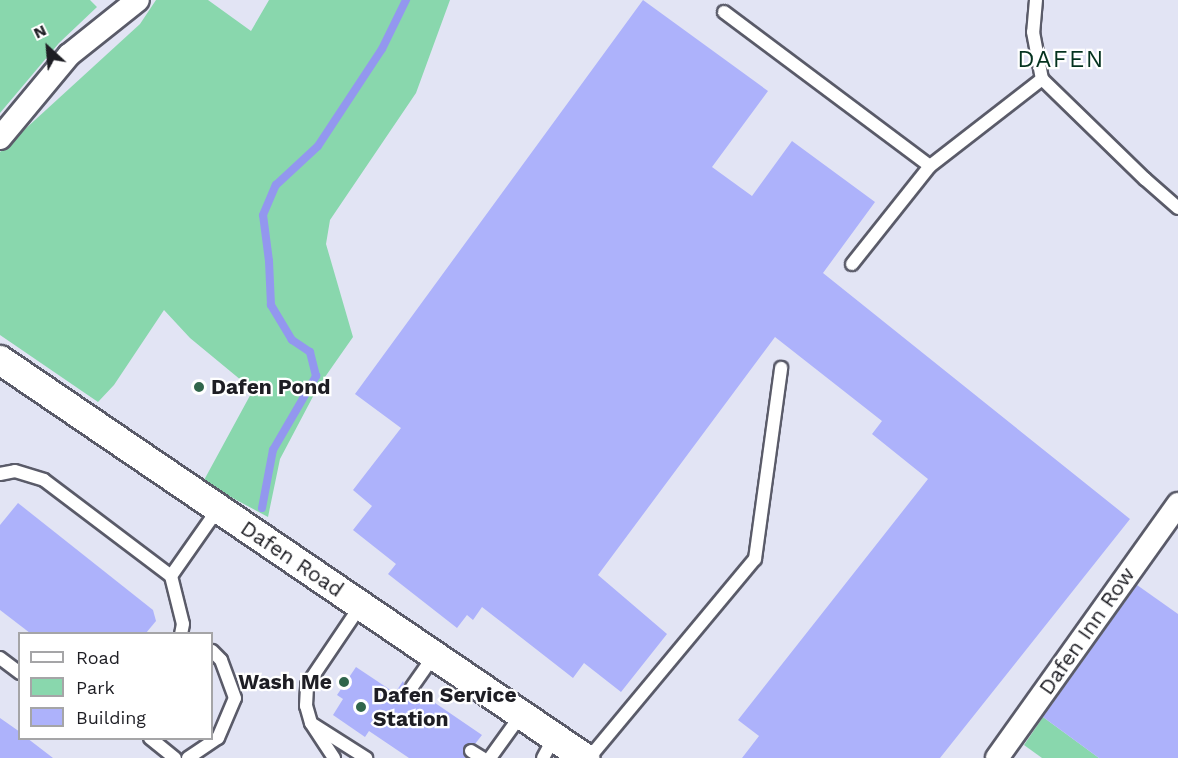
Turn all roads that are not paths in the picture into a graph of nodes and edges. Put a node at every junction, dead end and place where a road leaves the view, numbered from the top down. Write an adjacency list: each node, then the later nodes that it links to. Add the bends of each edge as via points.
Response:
1 (138, 0): 5 (street, via 69,55)
2 (1036, 0): 4 (lane, via 1033,32)
3 (724, 12): 6 (lane)
4 (1041, 78): 6 (lane); 7 (lane)
5 (0, 138)
6 (930, 166): 8 (lane)
7 (1178, 208)
8 (852, 264)
9 (2, 367): 13 (street, Dafen Road)
10 (781, 368): 33 (lane, via 754,560)
11 (0, 474): 14 (lane, via 15,471 44,480)
12 (1178, 504): 34 (street, Dafen Inn Row)
13 (218, 509): 14 (lane); 15 (street, Dafen Road)
14 (171, 576): 16 (lane)
15 (361, 605): 18 (street, Dafen Road); 23 (lane, via 308,685 306,706)
16 (182, 628)
17 (213, 652): 28 (lane, via 222,660 235,698 218,738)
18 (434, 655): 21 (lane); 22 (street, Dafen Road)
19 (0, 658): 20 (lane)
20 (18, 672)
21 (412, 687)
22 (521, 715): 25 (street, Dafen Road); 32 (lane)
23 (310, 723): 29 (lane); 30 (lane)
24 (152, 740): 27 (lane)
25 (548, 747): 33 (street, Dafen Road)
26 (471, 751): 31 (lane)
27 (175, 758)
28 (188, 758)
29 (334, 758)
30 (366, 758)
31 (482, 758)
32 (490, 758)
33 (587, 758)
34 (997, 758)

